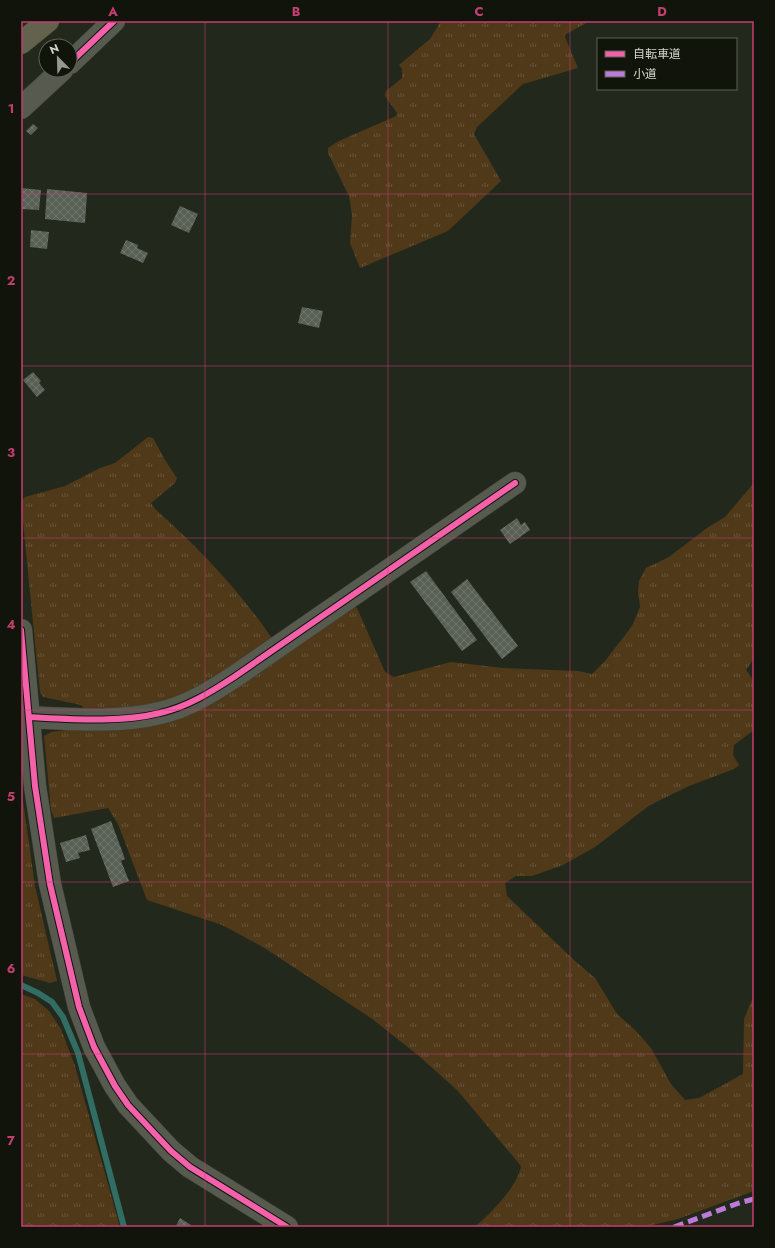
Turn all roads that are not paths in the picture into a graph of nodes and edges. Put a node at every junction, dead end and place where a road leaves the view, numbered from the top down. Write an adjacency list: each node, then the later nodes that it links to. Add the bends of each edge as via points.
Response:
1 (48, 21): 3 (highway)
2 (114, 21): 4 (street)
3 (21, 43)
4 (78, 55)
5 (53, 78): 6 (street)
6 (21, 108)
7 (515, 483): 9 (street, via 234,677 197,699 159,714 134,717 76,720)
8 (21, 630): 9 (street)
9 (29, 717): 10 (street, via 40,828 50,884 79,1007 103,1067 128,1105 171,1151 196,1171)
10 (287, 1227)

